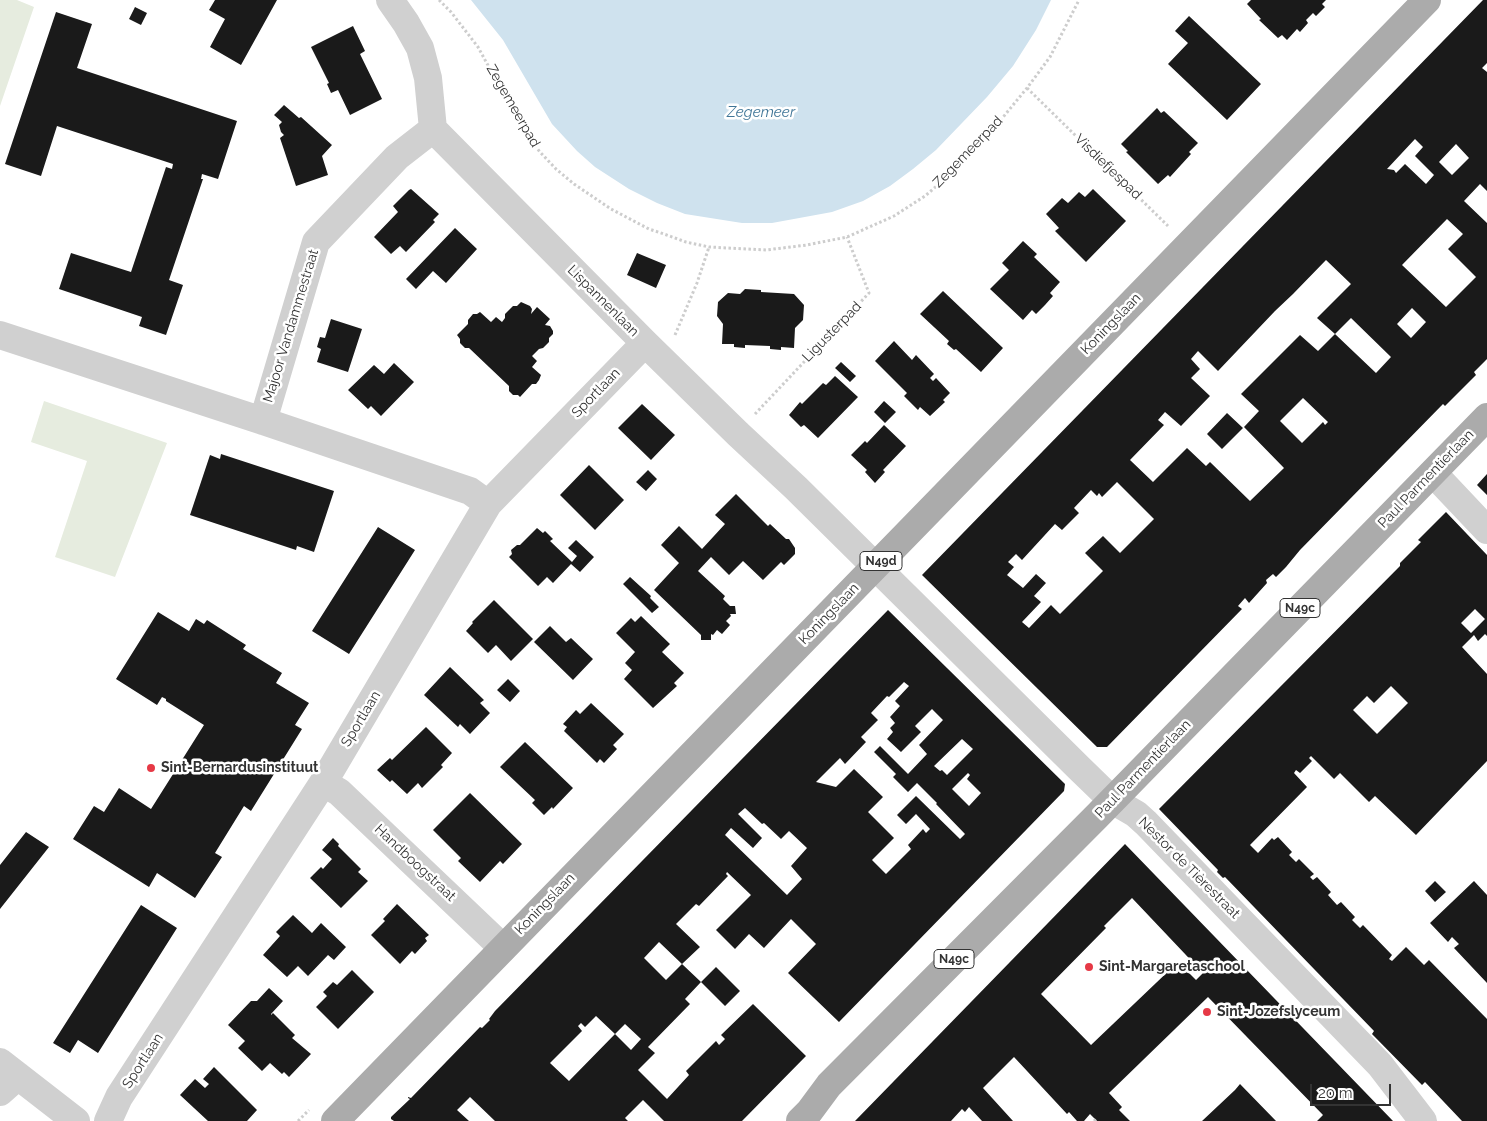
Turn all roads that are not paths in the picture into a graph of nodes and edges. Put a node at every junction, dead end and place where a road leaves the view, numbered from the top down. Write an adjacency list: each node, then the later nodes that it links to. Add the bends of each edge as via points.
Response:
1 (390, 0): 3 (street, via 420,48 428,78)
2 (1427, 0): 11 (main road, Koningslaan / N49d)
3 (432, 129): 5 (street, Lispannenlaan); 7 (street, Majoor Vandammestraat, via 397,157 316,242)
4 (0, 335): 7 (street, Majoor Vandammestraat)
5 (645, 343): 9 (street, Sportlaan); 11 (street, Lispannenlaan)
6 (1487, 417): 8 (main road, Paul Parmentierlaan / N49c)
7 (263, 421): 9 (street, Majoor Vandammestraat, via 470,492)
8 (1433, 473): 10 (street); 13 (main road, Paul Parmentierlaan / N49c)
9 (488, 504): 12 (street, Sportlaan)
10 (1487, 530)
11 (876, 567): 13 (street, Nestor de Tièrestraat); 14 (main road, Koningslaan / N49d)
12 (323, 783): 14 (street, Handboogstraat, via 339,792); 19 (street, Sportlaan, via 119,1097)
13 (1112, 800): 17 (main road, Paul Parmentierlaan / N49c, via 829,1085); 20 (street, Nestor de Tièrestraat, via 1146,823 1243,922 1380,1065)
14 (503, 948): 16 (main road, Koningslaan / N49d)
15 (6, 1077): 18 (street)
16 (345, 1118)
17 (809, 1118)
18 (76, 1121)
19 (108, 1121)
20 (1423, 1121)

